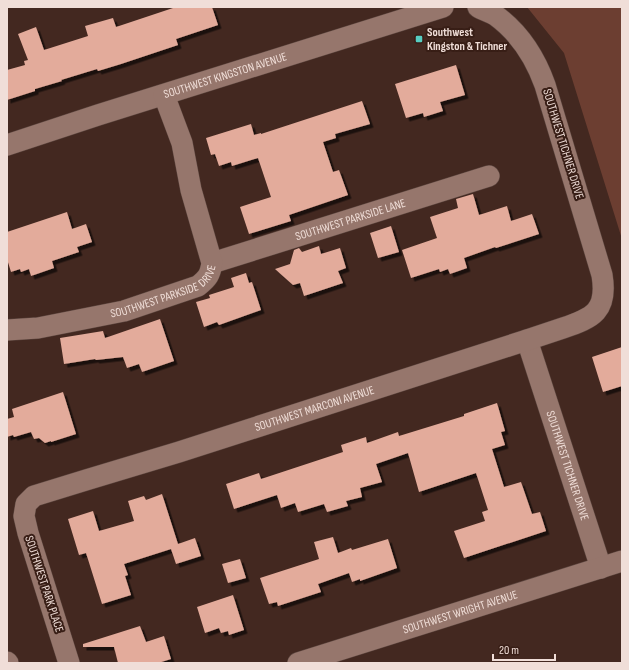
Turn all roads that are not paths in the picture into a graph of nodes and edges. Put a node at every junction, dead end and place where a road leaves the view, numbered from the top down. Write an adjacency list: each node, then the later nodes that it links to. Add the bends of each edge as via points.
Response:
1 (443, 7): 3 (street, SOUTHWEST KINGSTON AVENUE)
2 (478, 7): 7 (street, SOUTHWEST TICHNER DRIVE, via 494,15 517,35 540,70 602,275 604,284)
3 (164, 95): 4 (street, SOUTHWEST KINGSTON AVENUE); 6 (street, SOUTHWEST PARKSIDE DRIVE, via 182,143 191,190)
4 (7, 145)
5 (489, 176): 6 (street, SOUTHWEST PARKSIDE LANE)
6 (212, 263): 8 (street, SOUTHWEST PARKSIDE DRIVE, via 207,279 198,286 124,311 38,328)
7 (599, 307): 9 (street, SOUTHWEST MARCONI AVENUE, via 585,320)
8 (7, 330)
9 (527, 340): 10 (street, SOUTHWEST MARCONI AVENUE, via 34,496); 12 (street, SOUTHWEST TICHNER DRIVE)
10 (26, 504): 13 (street, SOUTHWEST PARK PLACE, via 24,516 28,532)
11 (622, 561): 12 (street, SOUTHWEST WRIGHT AVENUE)
12 (600, 568): 14 (street, SOUTHWEST WRIGHT AVENUE)
13 (69, 663)
14 (298, 663)

